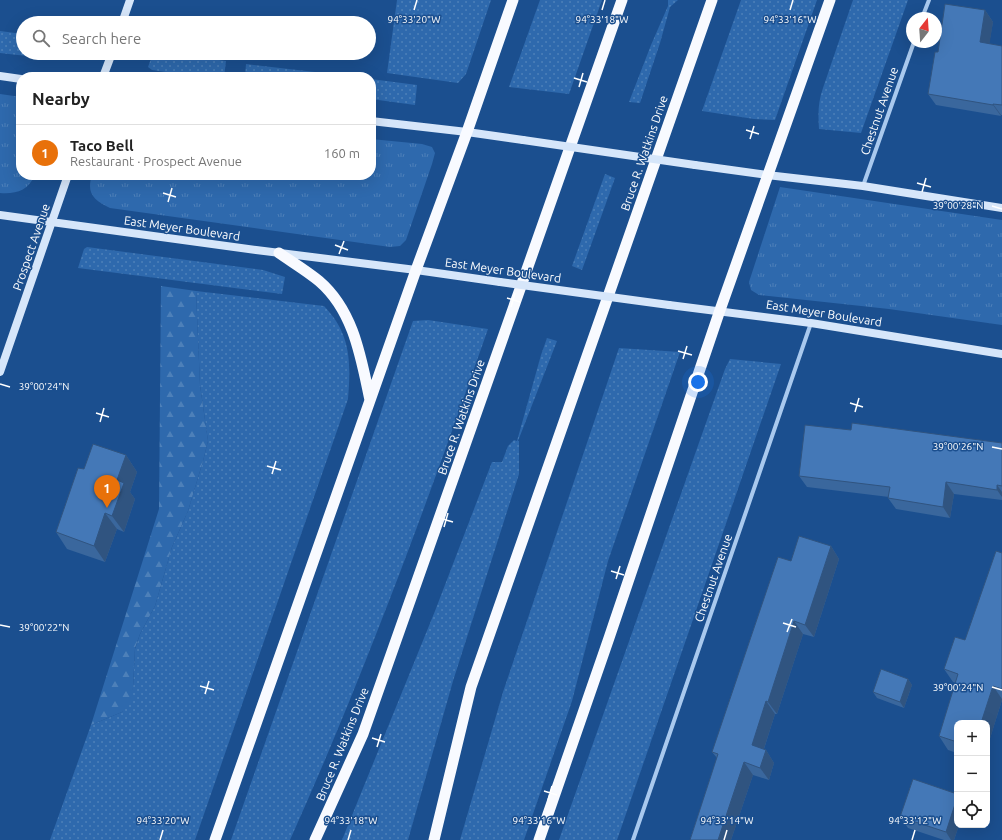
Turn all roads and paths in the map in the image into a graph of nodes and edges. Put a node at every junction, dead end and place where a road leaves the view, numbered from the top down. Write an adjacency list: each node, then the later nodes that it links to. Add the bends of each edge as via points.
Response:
1 (130, 0): 8 (main road)
2 (513, 0): 15 (highway)
3 (622, 0): 30 (highway, Bruce R. Watkins Drive, via 363,734)
4 (712, 0): 31 (highway, Bruce R. Watkins Drive, via 471,687)
5 (830, 0): 16 (highway)
6 (929, 0): 7 (street)
7 (924, 12)
8 (124, 16)
9 (912, 48): 18 (street, Chestnut Avenue)
10 (109, 60): 11 (main road)
11 (105, 72)
12 (0, 76): 13 (main road)
13 (16, 78)
14 (376, 122): 15 (main road)
15 (467, 132): 16 (main road, bridge); 23 (highway)
16 (768, 175): 18 (main road); 24 (highway)
17 (66, 180): 21 (main road, Prospect Avenue)
18 (863, 186): 19 (main road)
19 (1002, 208)
20 (0, 215): 21 (main road, East Meyer Boulevard)
21 (51, 222): 22 (main road, East Meyer Boulevard); 27 (main road, Prospect Avenue)
22 (279, 253): 23 (main road, East Meyer Boulevard); 28 (highway, via 319,281 339,302 352,328)
23 (416, 270): 24 (main road, East Meyer Boulevard, bridge); 28 (highway)
24 (720, 310): 25 (main road, East Meyer Boulevard); 32 (highway)
25 (811, 323): 26 (main road, East Meyer Boulevard); 33 (street, Chestnut Avenue)
26 (1002, 354)
27 (0, 372)
28 (370, 400): 29 (highway)
29 (215, 840)
30 (315, 840)
31 (434, 840)
32 (539, 840)
33 (633, 840)

